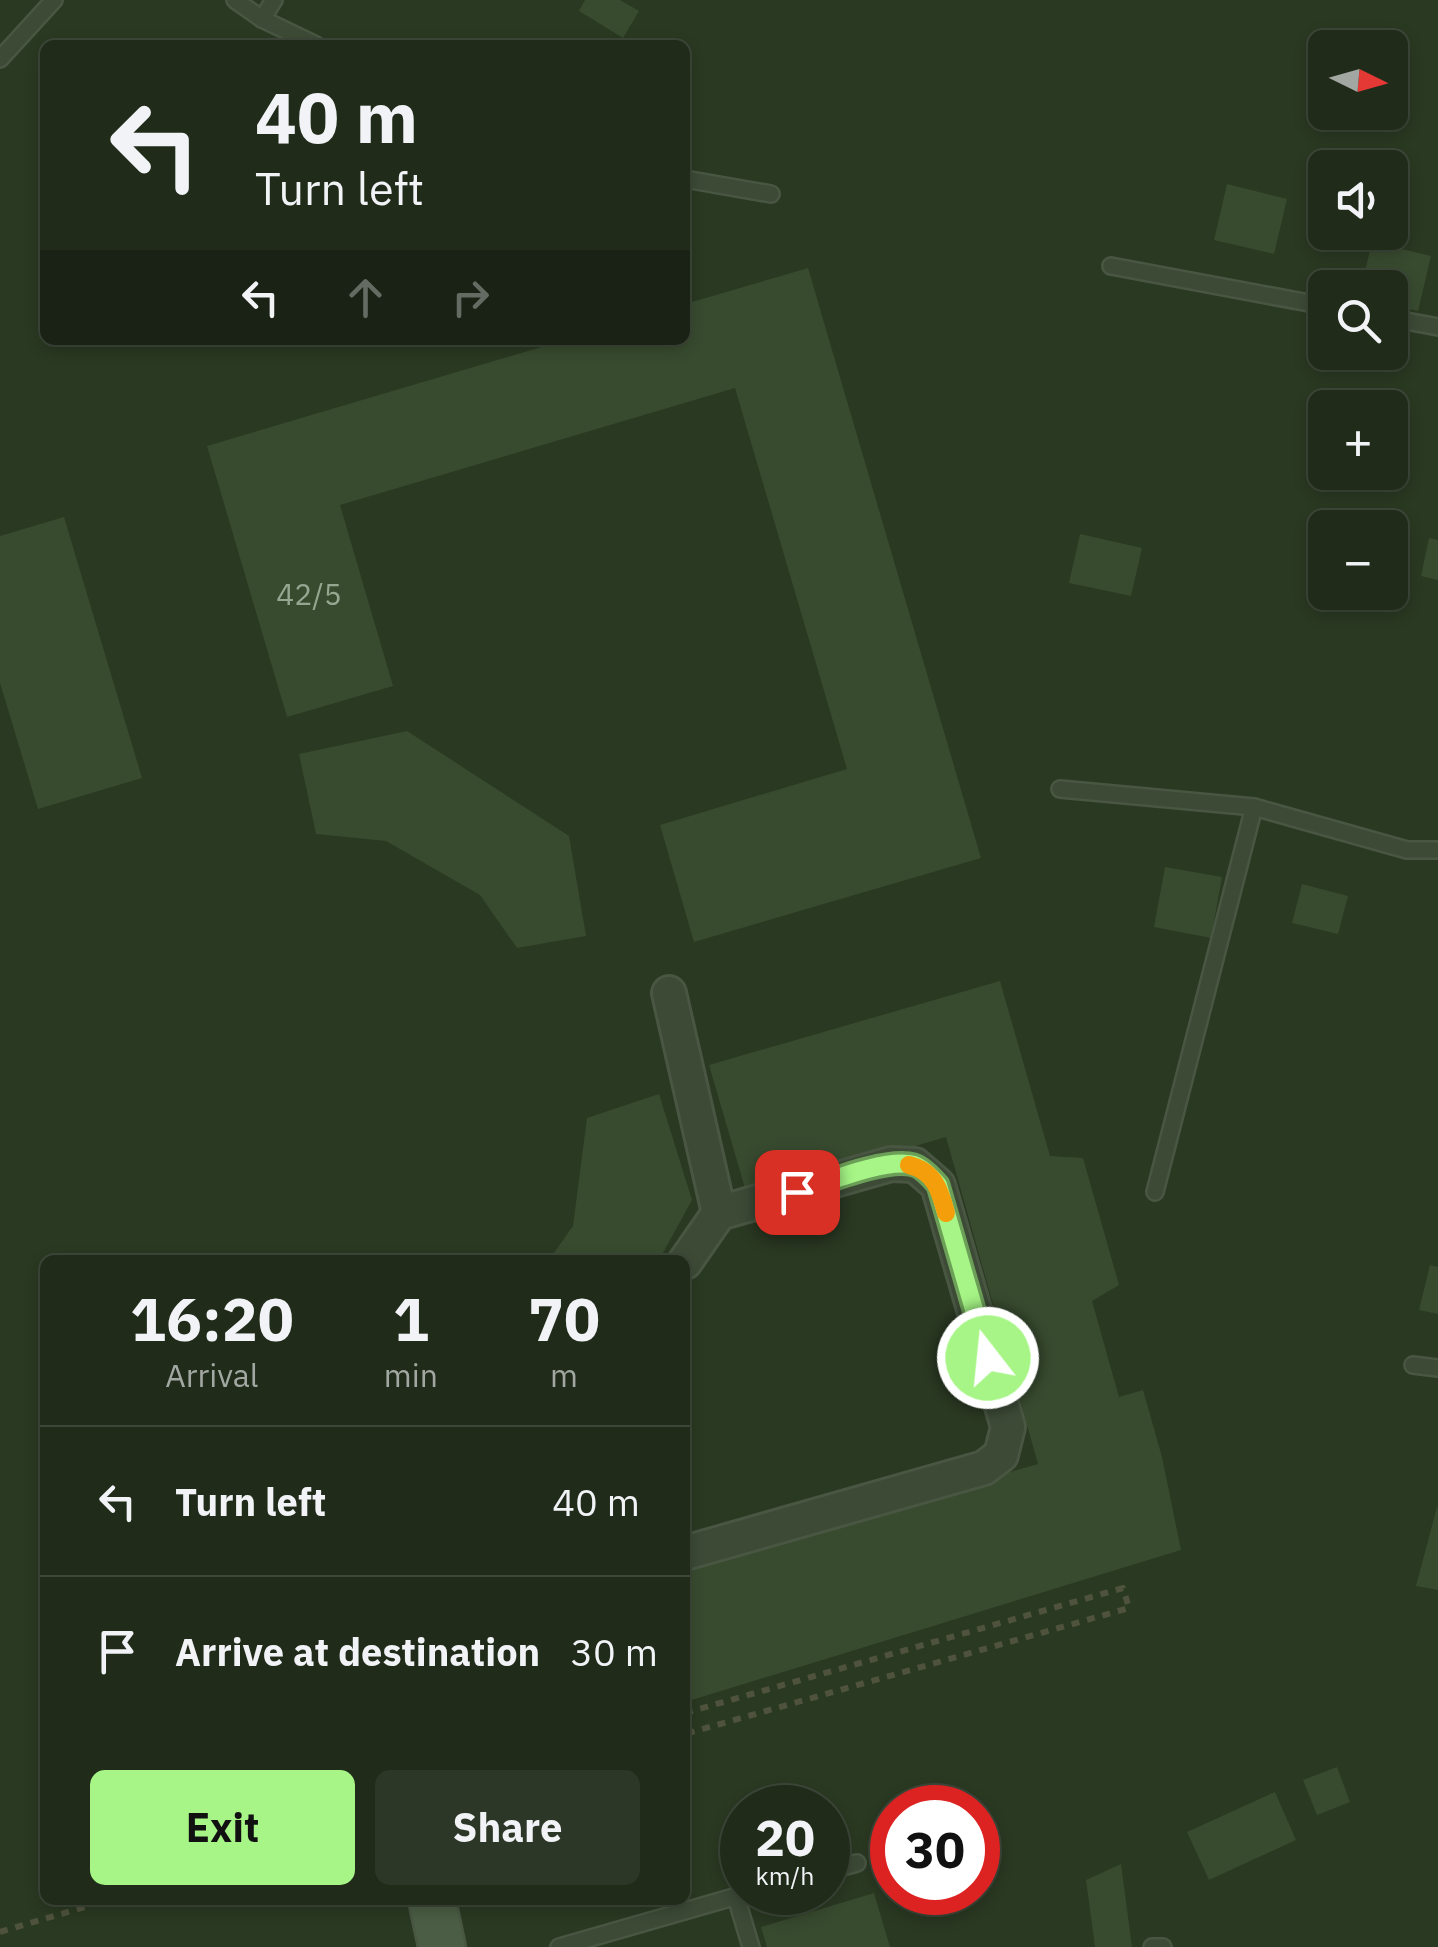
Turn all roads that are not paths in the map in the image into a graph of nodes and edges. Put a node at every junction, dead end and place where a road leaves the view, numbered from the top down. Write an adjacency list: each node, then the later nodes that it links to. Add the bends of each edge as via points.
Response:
1 (54, 0): 6 (lane)
2 (235, 0): 4 (lane)
3 (274, 0): 4 (lane)
4 (262, 19): 5 (lane)
5 (306, 40)
6 (0, 59)
7 (690, 180): 8 (lane)
8 (771, 194)
9 (1111, 266): 10 (lane)
10 (1308, 303)
11 (1408, 321): 12 (lane)
12 (1438, 326)
13 (1060, 790): 14 (lane)
14 (1254, 807): 15 (lane, via 1408,850); 17 (lane)
15 (1438, 850)
16 (669, 993): 18 (street)
17 (1155, 1192)
18 (719, 1214): 19 (street); 22 (street, via 891,1164 915,1165 938,1185 1008,1427 1001,1455 984,1468)
19 (690, 1255)
20 (1413, 1365): 21 (lane)
21 (1438, 1368)
22 (690, 1552)
23 (857, 1863): 24 (lane)
24 (850, 1865)
25 (720, 1902): 28 (lane)
26 (433, 1905): 29 (main road)
27 (747, 1915): 30 (lane)
28 (569, 1946)
29 (442, 1947)
30 (752, 1947)
31 (1152, 1947): 32 (lane)
32 (1163, 1947)

